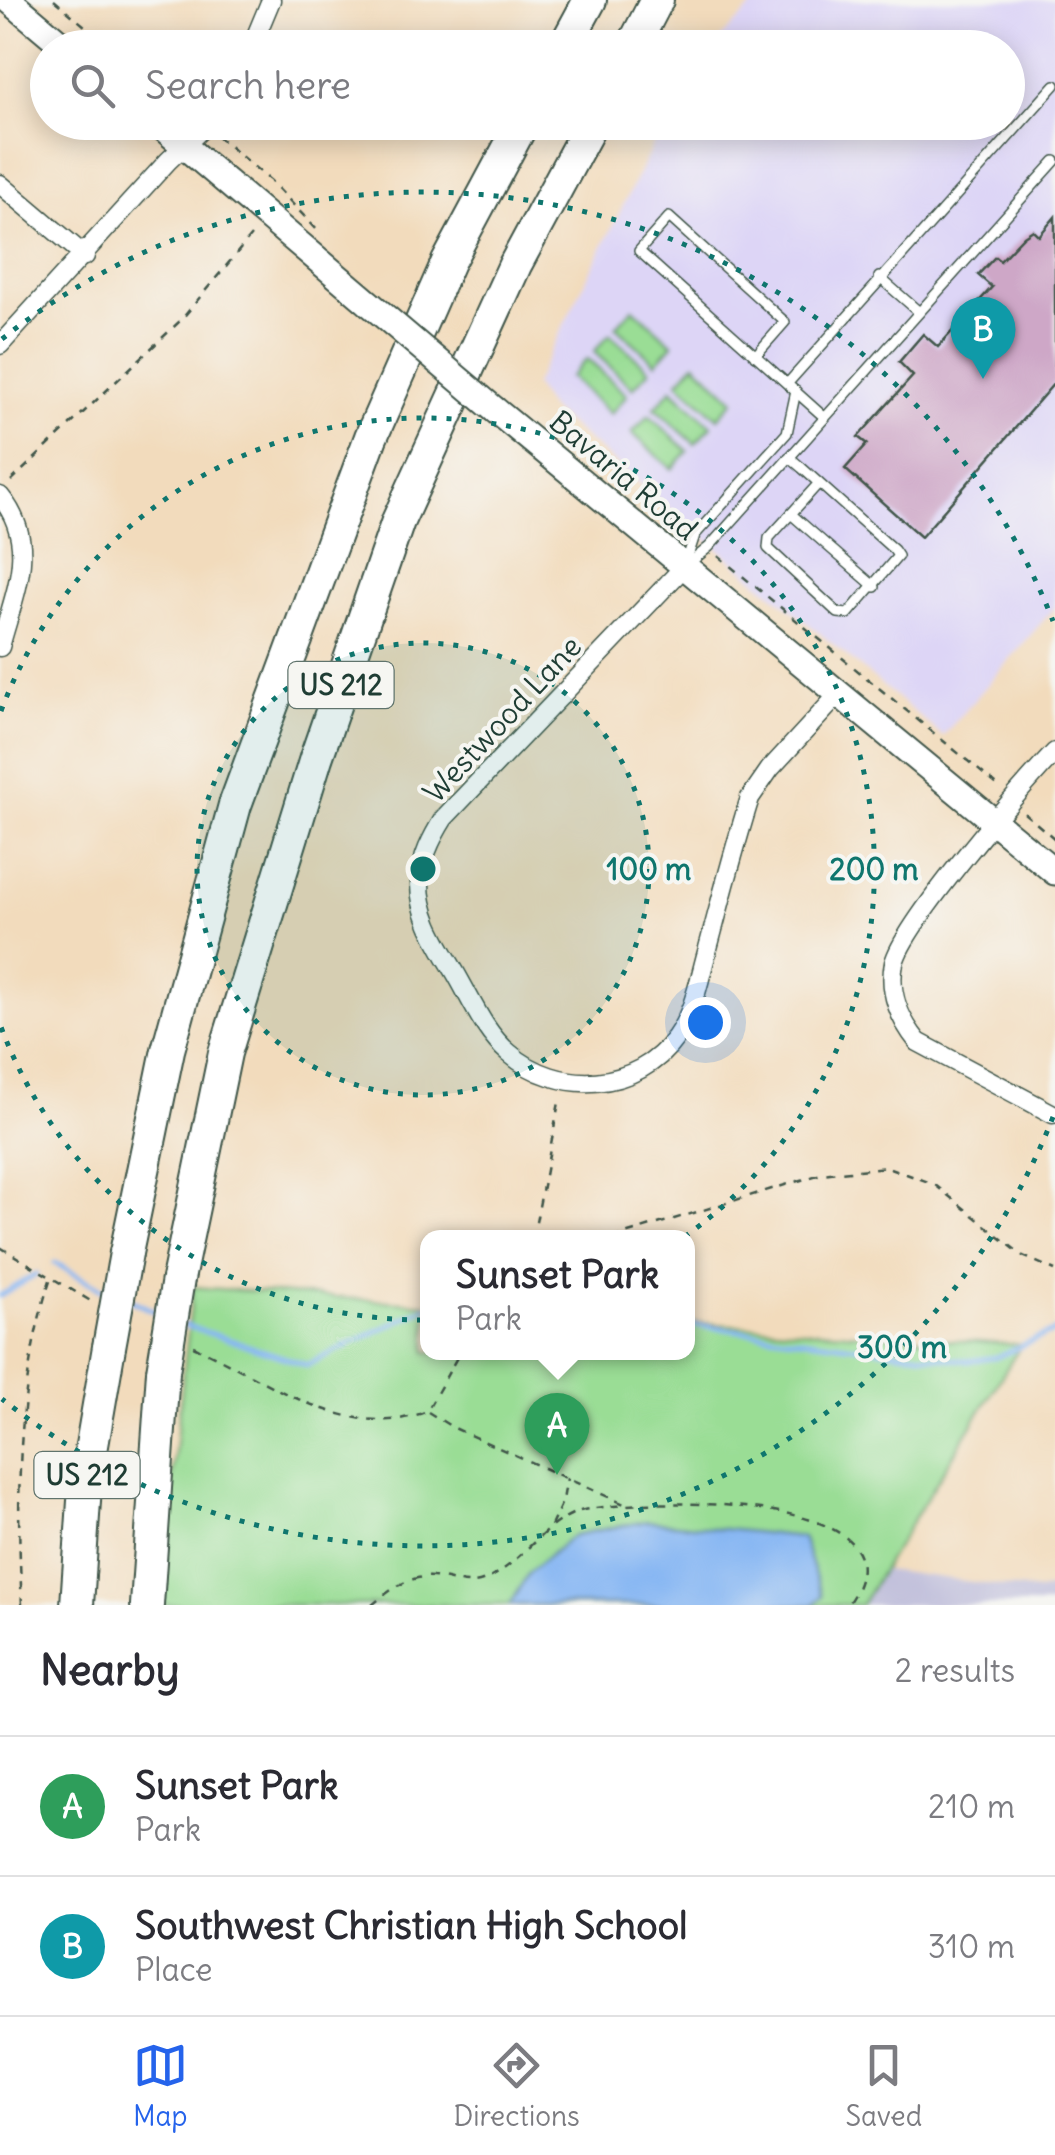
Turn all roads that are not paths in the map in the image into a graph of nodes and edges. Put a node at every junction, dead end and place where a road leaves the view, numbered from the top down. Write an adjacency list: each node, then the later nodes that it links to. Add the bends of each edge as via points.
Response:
1 (9, 0): 5 (street)
2 (271, 0): 6 (street)
3 (590, 0): 7 (highway)
4 (657, 0): 8 (highway)
5 (45, 30)
6 (258, 30)
7 (574, 30)
8 (641, 30)
9 (1055, 85): 10 (lane)
10 (1025, 118)
11 (177, 140): 16 (street, Bavaria Road)
12 (191, 140): 16 (street)
13 (514, 140): 41 (highway, US 212, bridge, via 448,262 371,437 235,804 168,1050 126,1253 85,1486)
14 (582, 140): 42 (highway, US 212, bridge, via 515,266 398,521 316,758 226,1054 162,1371)
15 (1005, 140): 20 (lane)
16 (184, 146): 19 (street); 33 (street, Bavaria Road, bridge)
17 (1055, 161): 21 (lane)
18 (0, 184): 19 (street)
19 (85, 256): 22 (street)
20 (879, 278): 21 (lane); 24 (lane)
21 (918, 311): 26 (lane)
22 (0, 345)
23 (755, 356): 23 (lane, via 639,251 669,217 785,322); 24 (lane)
24 (788, 383): 25 (lane)
25 (796, 391): 26 (lane); 27 (lane)
26 (823, 416): 28 (lane)
27 (787, 433): 28 (lane); 33 (lane, via 694,535)
28 (800, 444): 29 (lane)
29 (789, 456): 30 (lane); 33 (lane)
30 (819, 483): 32 (lane); 34 (lane, via 898,556)
31 (0, 494): 35 (street, via 22,530 23,552)
32 (791, 514): 34 (lane); 34 (lane, via 768,548 838,613 851,613)
33 (684, 568): 36 (street, Bavaria Road); 36 (street, Westwood Lane, via 444,818 424,858 421,901 429,927 490,1034 528,1068 563,1080 604,1082 645,1066 676,1038 694,1001 750,798)
34 (874, 587)
35 (0, 647)
36 (840, 694): 38 (street, Bavaria Road)
37 (1055, 752): 38 (street)
38 (997, 822): 39 (street, Bavaria Road); 40 (street, via 912,926 894,964 892,987 918,1042)
39 (1055, 872)
40 (1054, 1114)
41 (77, 1605)
42 (147, 1605)

